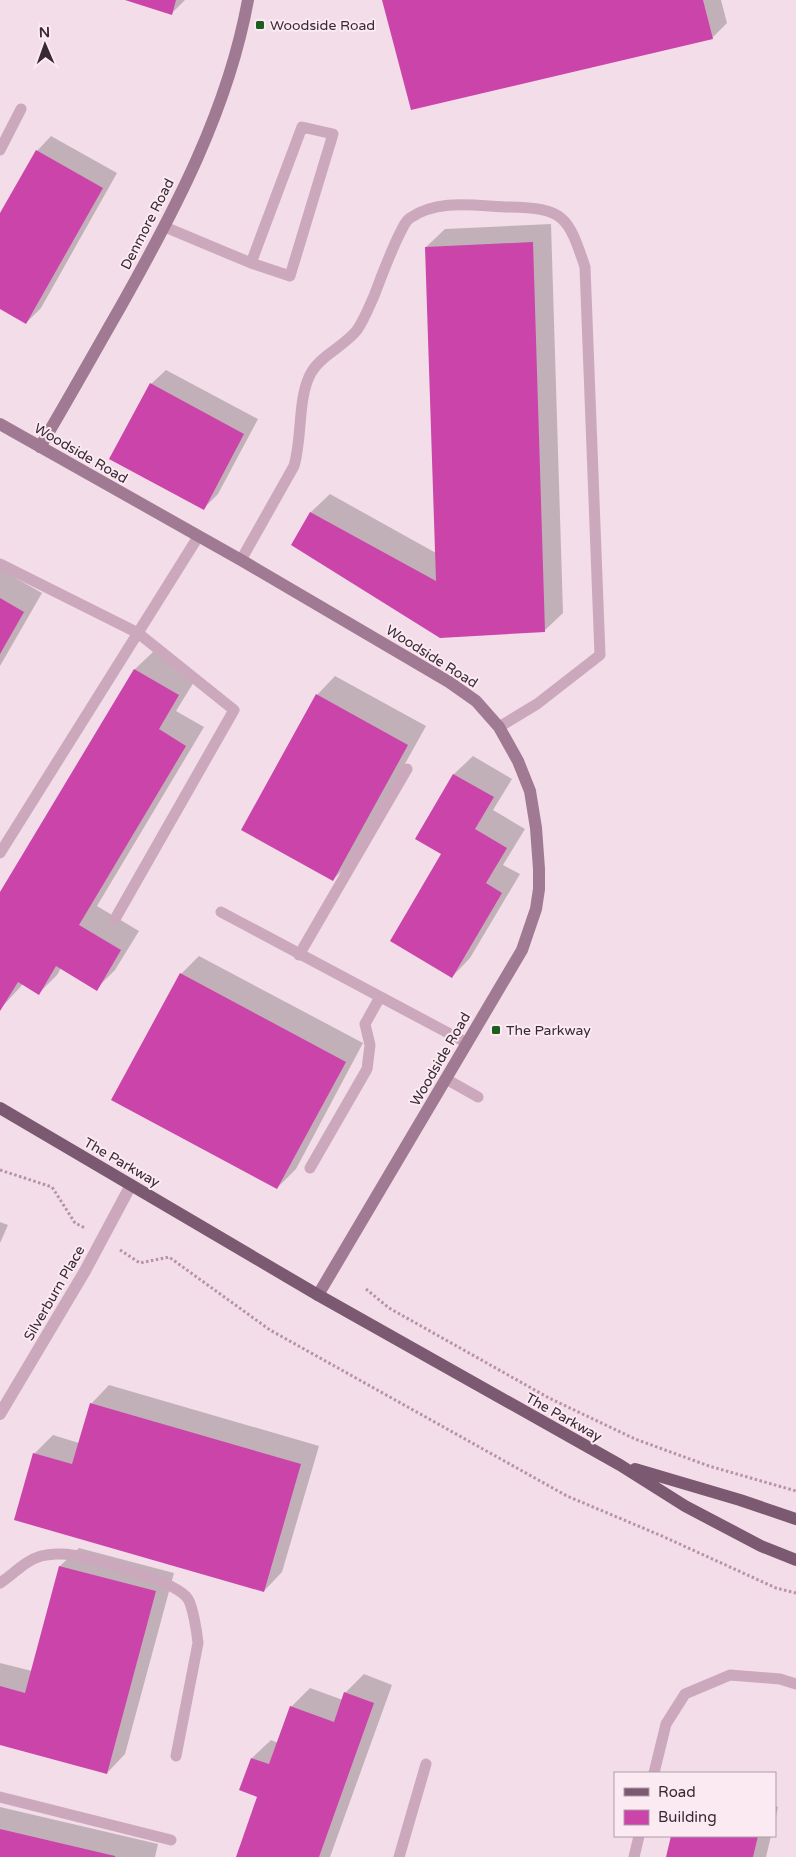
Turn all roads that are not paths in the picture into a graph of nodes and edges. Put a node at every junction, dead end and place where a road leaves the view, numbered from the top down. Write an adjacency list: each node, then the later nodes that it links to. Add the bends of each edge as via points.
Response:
1 (248, 0): 4 (street, Denmore Road, via 222,96)
2 (21, 109): 3 (lane)
3 (0, 150)
4 (165, 227): 5 (lane); 7 (street, Denmore Road)
5 (251, 263): 5 (lane, via 302,127 333,134 290,276)
6 (0, 424): 7 (street, Woodside Road)
7 (40, 447): 8 (street, Woodside Road)
8 (198, 537): 9 (street, Woodside Road); 11 (lane)
9 (241, 560): 12 (street, Woodside Road, via 449,682 476,701); 12 (lane, via 294,466 308,378 313,369 357,330 408,219 432,206 536,207 554,212 568,224 585,267 600,655 538,704)
10 (0, 564): 11 (lane)
11 (138, 633): 14 (lane); 16 (lane, via 234,710)
12 (499, 726): 19 (street, Woodside Road, via 530,791 536,828 539,889 522,950)
13 (407, 769): 17 (lane)
14 (0, 853)
15 (221, 912): 17 (lane)
16 (115, 919)
17 (299, 954): 18 (lane)
18 (380, 997): 19 (lane); 23 (lane, via 365,1024 370,1046 367,1069)
19 (467, 1042): 20 (street, Woodside Road)
20 (446, 1079): 21 (lane); 25 (street, Woodside Road)
21 (478, 1097)
22 (0, 1108): 24 (main road, The Parkway)
23 (310, 1168)
24 (131, 1185): 25 (main road, The Parkway); 26 (street, Silverburn Place, via 86,1271)
25 (318, 1295): 27 (main road, The Parkway)
26 (0, 1414)
27 (620, 1465): 28 (main road, The Parkway); 29 (main road, The Parkway, via 685,1506 761,1546)
28 (796, 1520)
29 (796, 1560)
30 (0, 1583): 32 (lane, via 22,1565 42,1556 70,1554 132,1571 171,1586 188,1598 198,1643)
31 (796, 1684): 34 (lane, via 780,1679 730,1675 685,1694 666,1724)
32 (176, 1756)
33 (426, 1764): 38 (lane)
34 (654, 1772)
35 (0, 1797): 37 (lane)
36 (639, 1837): 39 (lane)
37 (171, 1840)
38 (399, 1857)
39 (634, 1857)

